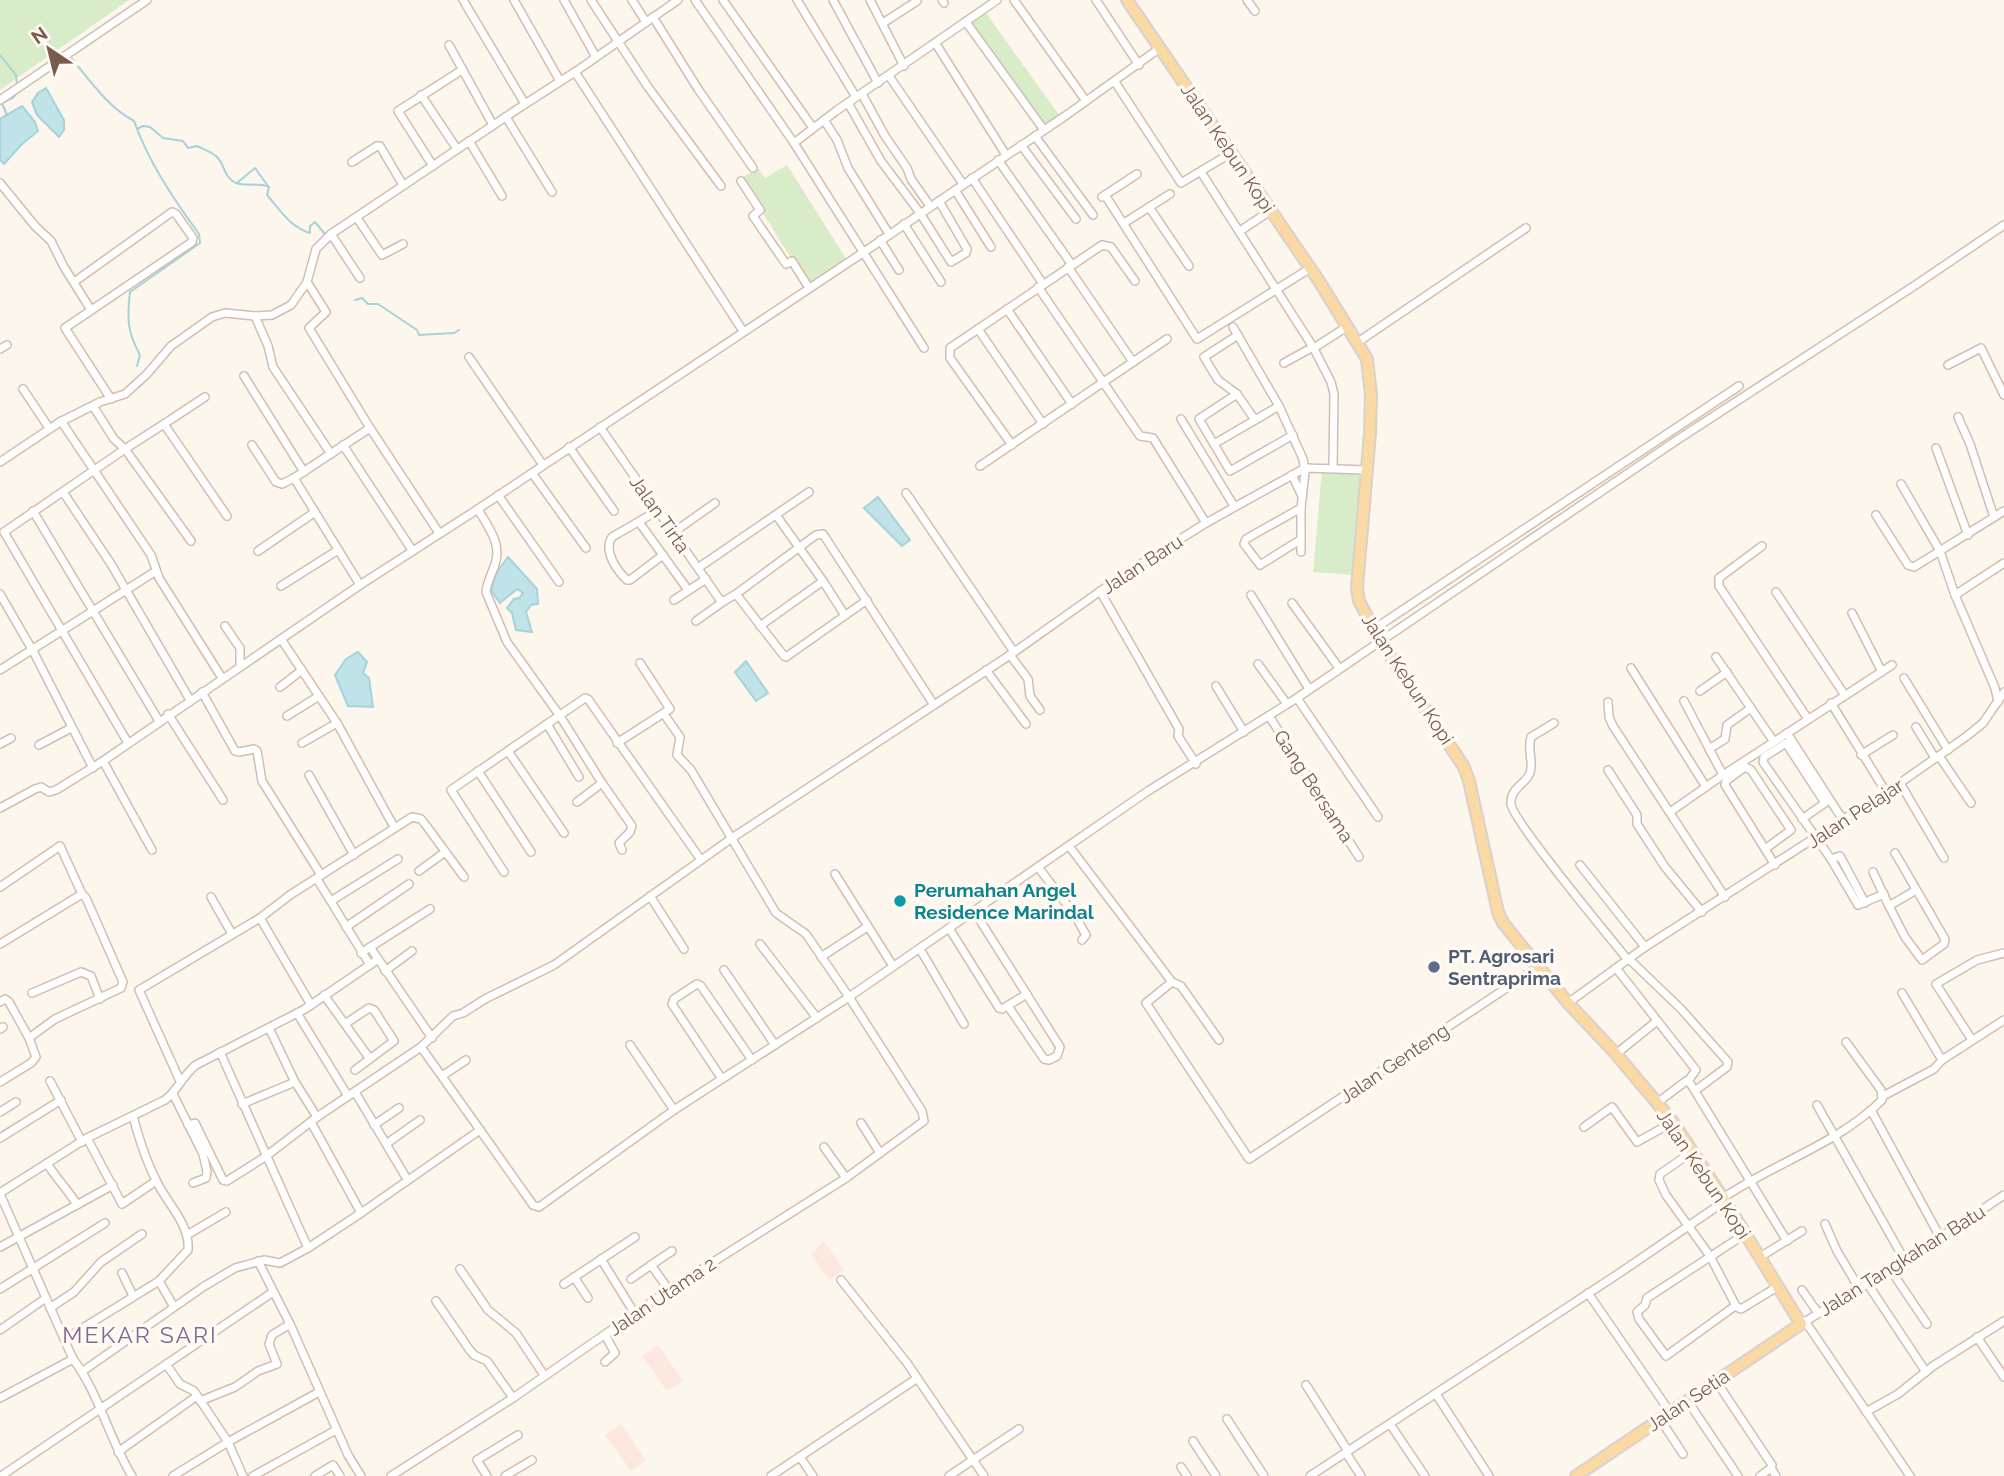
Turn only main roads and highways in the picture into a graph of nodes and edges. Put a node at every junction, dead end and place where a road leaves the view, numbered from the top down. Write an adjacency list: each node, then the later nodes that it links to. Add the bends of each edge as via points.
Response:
1 (1127, 0): 2 (main road, Jalan Kebun Kopi, via 1367,359 1367,470 1359,601 1380,641 1464,767 1503,923 1673,1122)
2 (1803, 1323): 3 (main road, Jalan Setia)
3 (1590, 1472): 4 (main road, Jalan Setia)
4 (1576, 1476)

